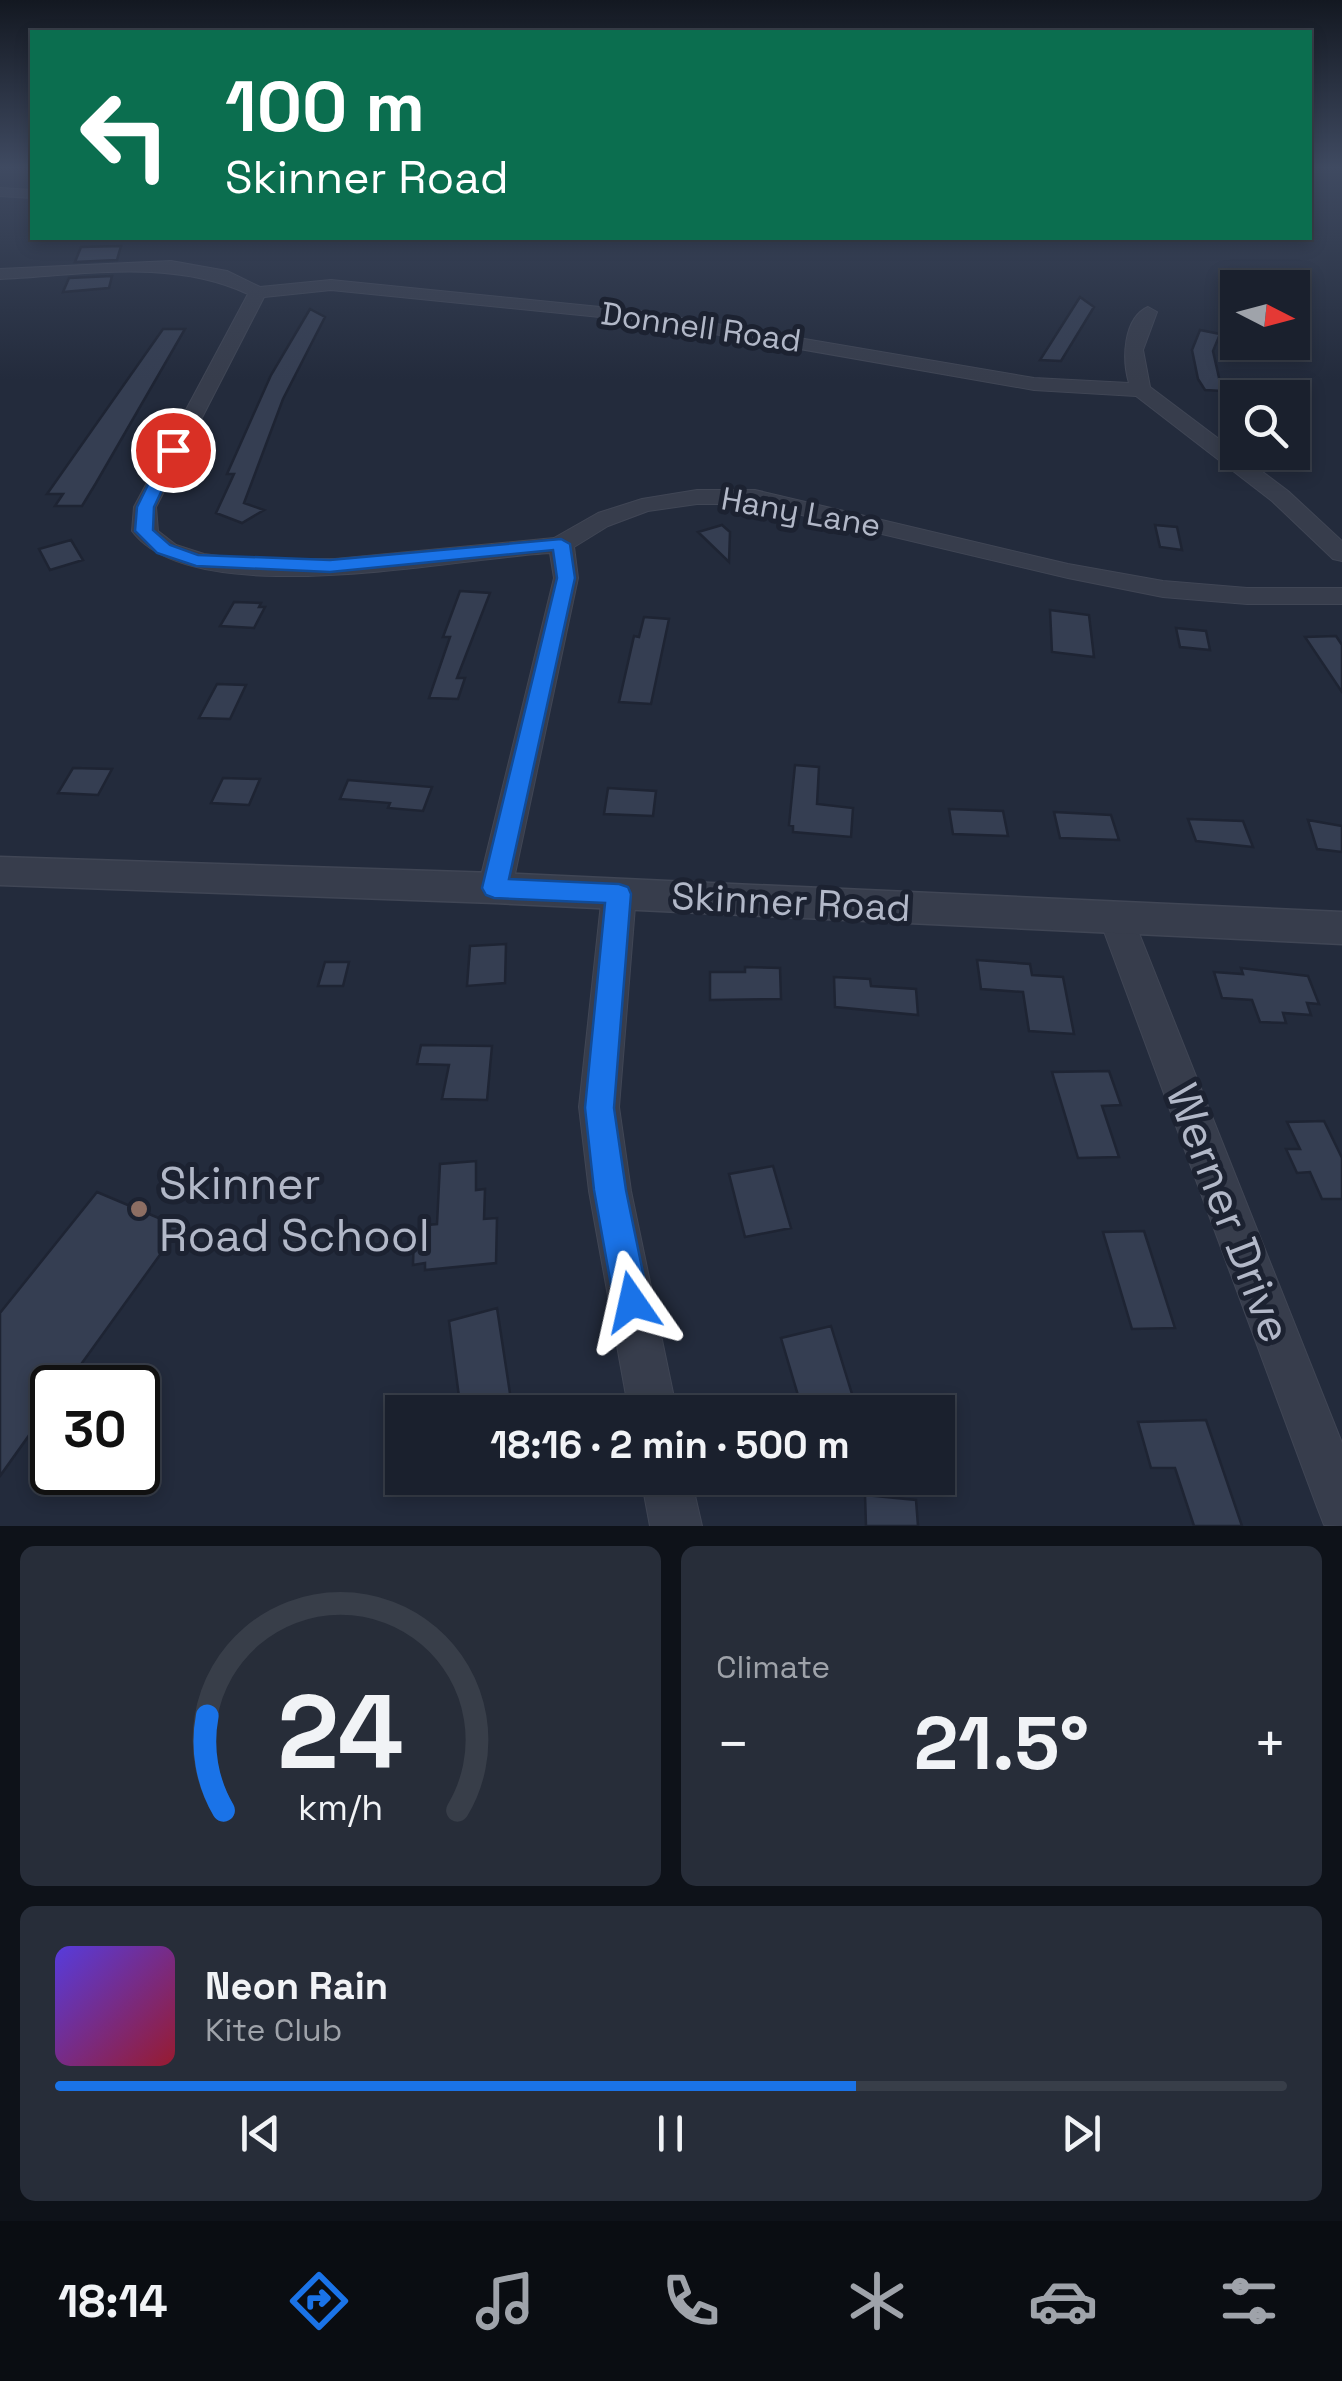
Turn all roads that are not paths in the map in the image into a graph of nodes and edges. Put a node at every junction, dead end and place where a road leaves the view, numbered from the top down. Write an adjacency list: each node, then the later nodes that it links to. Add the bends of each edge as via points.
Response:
1 (0, 274): 2 (street, via 171,266 221,275)
2 (258, 292): 4 (street, Donnell Road, via 331,285 640,316 1034,384); 5 (street, Hany Lane, via 146,507 144,531 163,549 236,565 330,566)
3 (1148, 312): 4 (street, via 1134,345)
4 (1141, 390): 6 (street, via 1280,496)
5 (561, 544): 7 (street, Hany Lane, via 637,507 675,497 741,496 1163,589); 9 (street, via 566,578)
6 (1342, 554)
7 (1342, 596)
8 (0, 871): 9 (street, Skinner Road)
9 (494, 888): 10 (street, Skinner Road)
10 (619, 894): 11 (street, Skinner Road); 13 (street, via 600,1108)
11 (1116, 918): 12 (street, Skinner Road); 15 (street, Werner Drive)
12 (1342, 928)
13 (650, 1395)
14 (670, 1495): 16 (street)
15 (1342, 1508)
16 (676, 1526)

